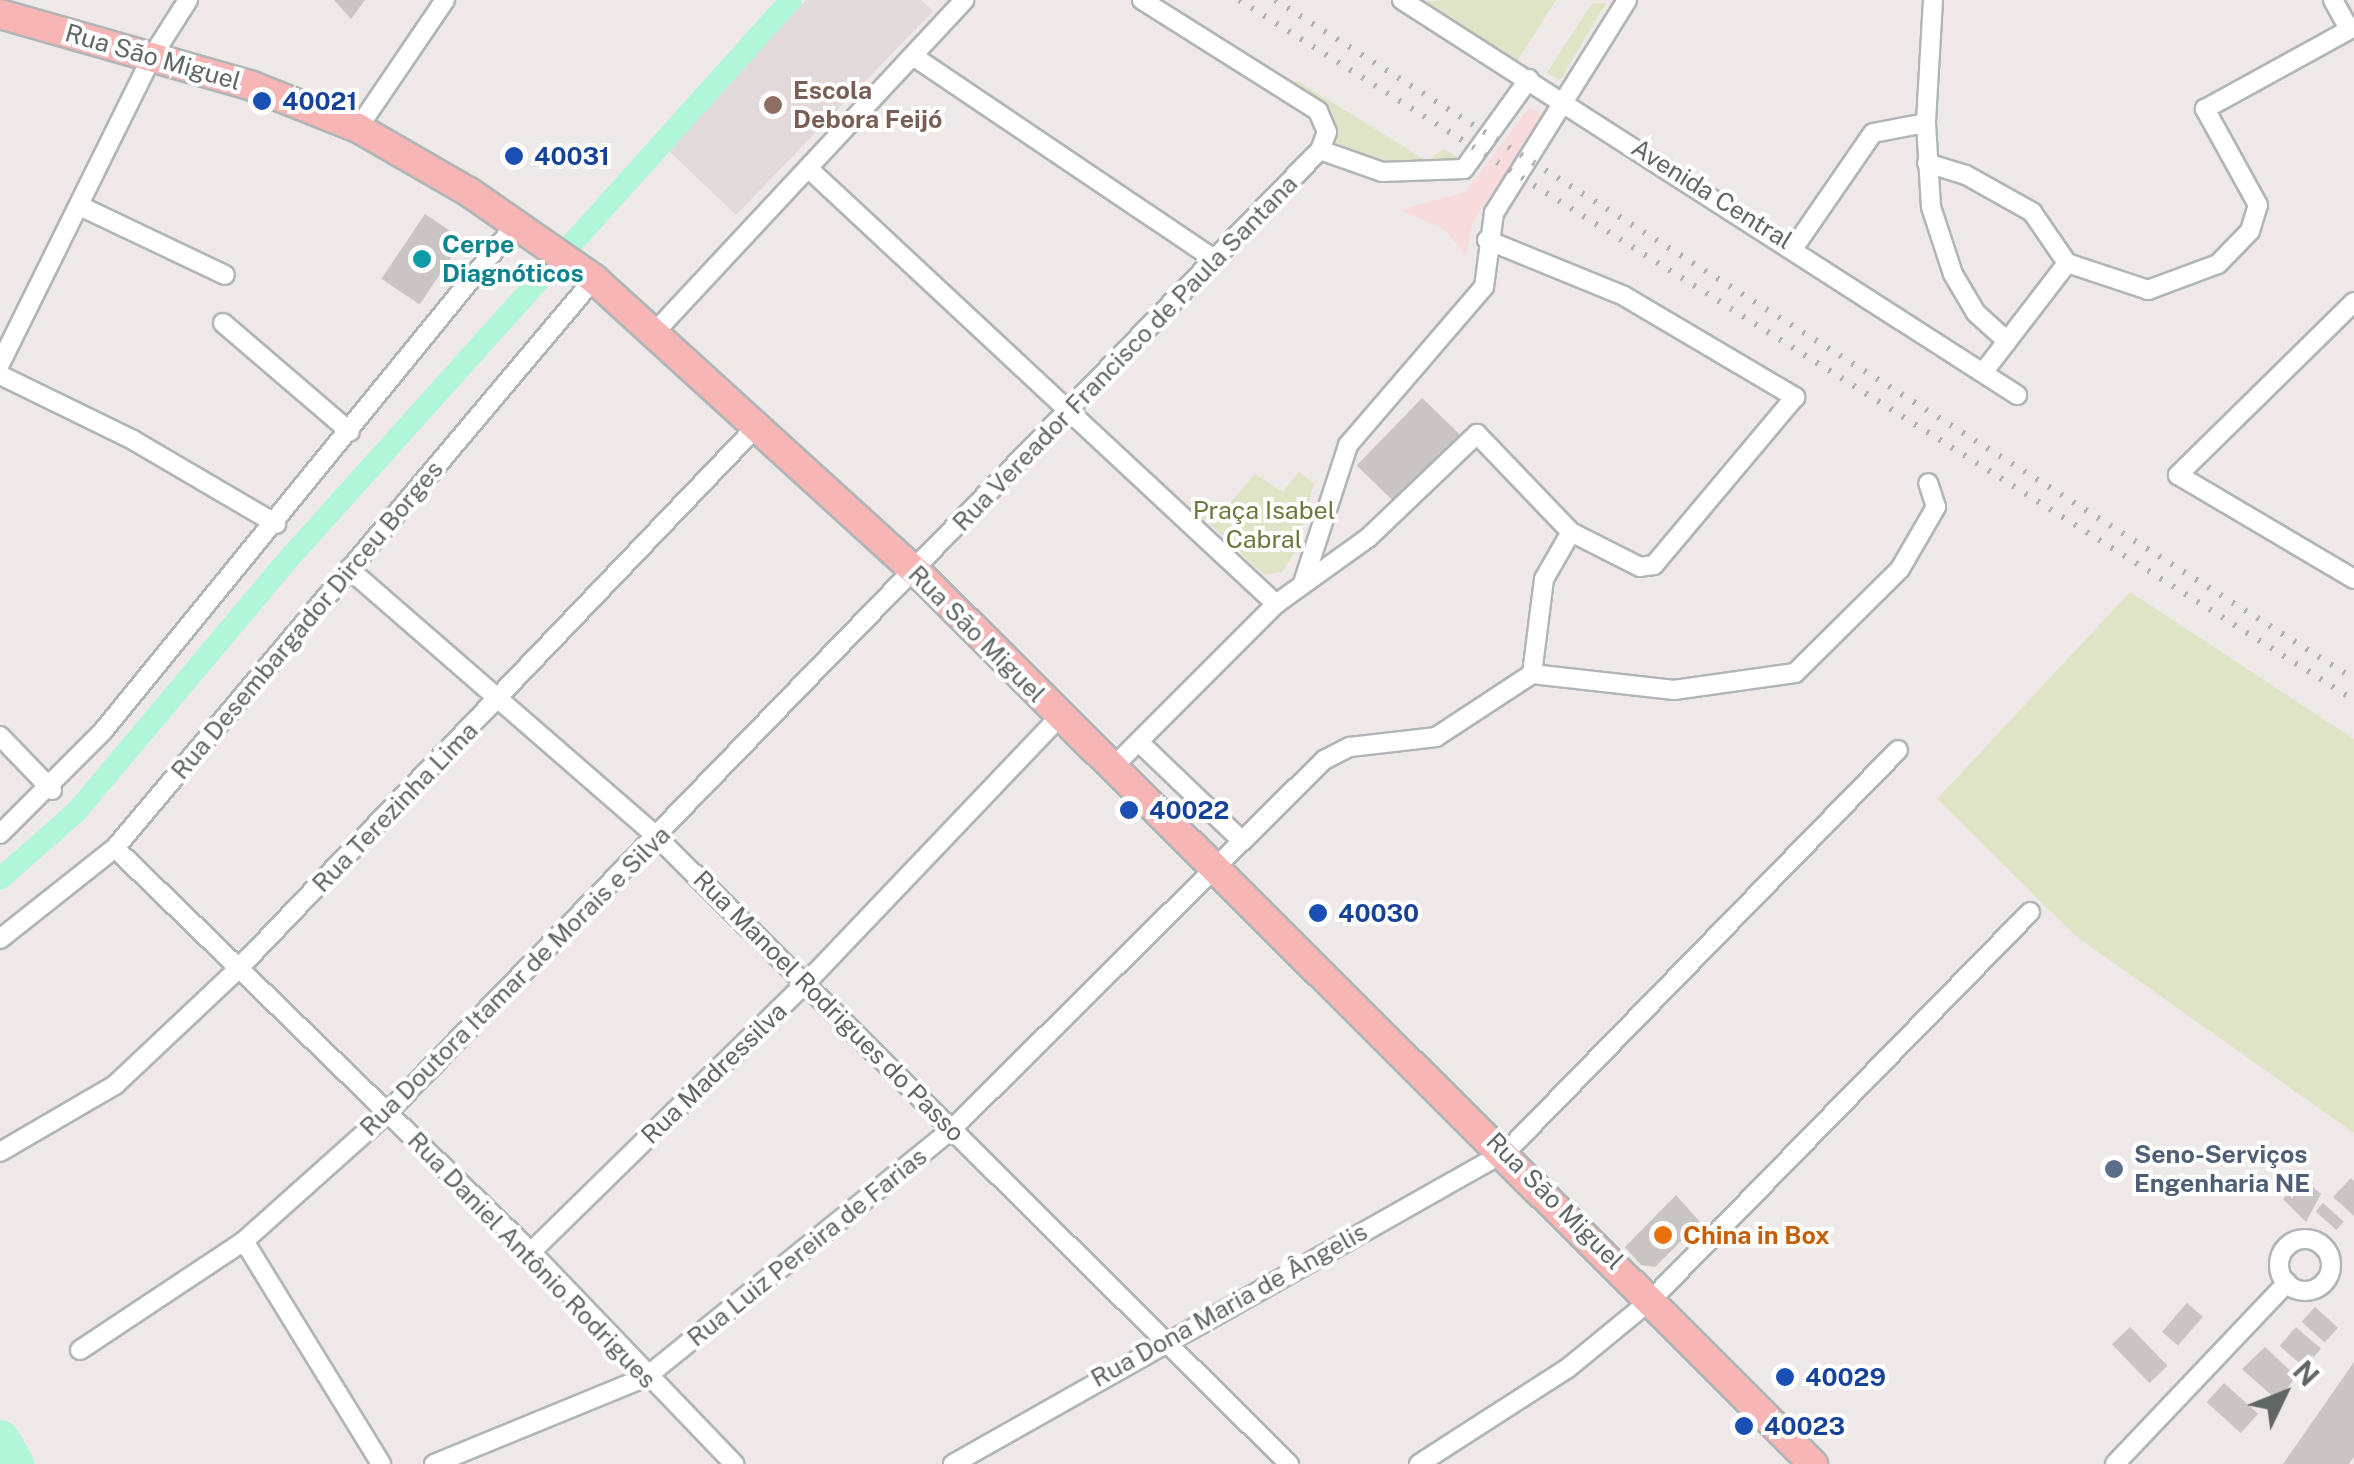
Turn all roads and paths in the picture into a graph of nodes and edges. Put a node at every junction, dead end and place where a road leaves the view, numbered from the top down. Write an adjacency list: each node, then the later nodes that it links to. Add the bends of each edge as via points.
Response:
1 (188, 0): 11 (street)
2 (444, 0): 16 (street)
3 (964, 0): 12 (street)
4 (1142, 0): 17 (street, via 1318,111 1327,132)
5 (1402, 0): 13 (street, Avenida Central)
6 (1628, 0): 14 (street)
7 (1933, 0): 15 (street)
8 (2334, 0): 10 (street)
9 (0, 14): 11 (main road, Rua São Miguel)
10 (2352, 28): 25 (street, via 2205,109 2258,205 2250,230 2218,264 2148,290)
11 (153, 55): 16 (main road, Rua São Miguel); 20 (street)
12 (913, 56): 19 (street); 24 (street)
13 (1529, 79): 14 (street, Avenida Central); 17 (street, via 1464,169 1382,172)
14 (1564, 102): 22 (street, via 1506,190); 23 (street, Avenida Central)
15 (1926, 123): 18 (street); 23 (street, via 1873,133)
16 (358, 128): 21 (main road, Rua São Miguel)
17 (1320, 150): 24 (street, Rua Vereador Francisco de Paula Santana)
18 (1927, 163): 25 (street, via 1966,175 2032,212); 31 (street, via 1939,240 1953,274 1976,312)
19 (808, 168): 30 (street); 36 (street)
20 (82, 207): 26 (street); 32 (street)
21 (516, 224): 27 (main road, Rua São Miguel); 38 (street)
22 (1486, 240): 41 (street, via 1624,296 1795,397 1654,565 1640,567); 44 (street, via 1484,287 1348,445)
23 (1795, 246): 33 (street, Avenida Central)
24 (1211, 256): 36 (street, Rua Vereador Francisco de Paula Santana)
25 (2067, 263): 31 (street)
26 (225, 275)
27 (594, 279): 30 (main road, Rua São Miguel); 42 (street, Rua Desembargador Dirceu Borges)
28 (2354, 302): 45 (street, via 2178,475)
29 (223, 323): 38 (street)
30 (654, 333): 37 (main road, Rua São Miguel)
31 (2007, 342): 33 (street)
32 (0, 364)
33 (1985, 370): 35 (street, Avenida Central)
34 (0, 375): 40 (street)
35 (2017, 395)
36 (1070, 411): 43 (street, Rua Vereador Francisco de Paula Santana); 46 (street)
37 (759, 424): 43 (main road, Rua São Miguel); 48 (street, Rua Terezinha Lima)
38 (350, 432): 40 (street)
39 (1928, 483): 47 (street, via 1936,507 1900,570 1795,674 1674,690)
40 (276, 524): 54 (street)
41 (1570, 532): 44 (street, via 1485,437 1467,440 1368,538); 47 (street, via 1544,579)
42 (350, 570): 48 (street, Rua Manoel Rodrigues do Passo); 58 (street, Rua Desembargador Dirceu Borges)
43 (916, 572): 49 (main road, Rua São Miguel); 56 (street, Rua Doutora Itamar de Morais e Silva)
44 (1304, 580): 46 (street)
45 (2354, 580)
46 (1276, 604): 51 (street)
47 (1532, 674): 57 (street, Rua Luiz Pereira de Farias, via 1436,737 1334,752)
48 (500, 698): 56 (street, Rua Manoel Rodrigues do Passo); 62 (street, Rua Terezinha Lima)
49 (1059, 718): 53 (main road, Rua São Miguel); 63 (street, Rua Madressilva)
50 (0, 736): 54 (street)
51 (1140, 743): 53 (street); 57 (street)
52 (1898, 750): 66 (street, Rua Dona Maria de Ângelis)
53 (1112, 768): 59 (main road, Rua São Miguel)
54 (52, 790): 55 (street)
55 (0, 834)
56 (658, 838): 63 (street, Rua Manoel Rodrigues do Passo); 64 (street, Rua Doutora Itamar de Morais e Silva)
57 (1240, 839): 59 (street, Rua Luiz Pereira de Farias)
58 (115, 848): 61 (street, Rua Desembargador Dirceu Borges); 62 (street, Rua Daniel Antônio Rodrigues)
59 (1213, 868): 65 (street, Rua Luiz Pereira de Farias); 66 (main road, Rua São Miguel)
60 (2030, 912): 71 (street)
61 (0, 939)
62 (240, 966): 64 (street, Rua Daniel Antônio Rodrigues); 67 (street, Rua Terezinha Lima, via 116,1085)
63 (806, 983): 65 (street, Rua Manoel Rodrigues do Passo); 69 (street, Rua Madressilva)
64 (387, 1112): 68 (street, Rua Doutora Itamar de Morais e Silva); 69 (street, Rua Daniel Antônio Rodrigues)
65 (952, 1128): 72 (street, Rua Manoel Rodrigues do Passo); 74 (street, Rua Luiz Pereira de Farias)
66 (1507, 1151): 71 (main road, Rua São Miguel); 72 (street, Rua Dona Maria de Ângelis)
67 (0, 1152)
68 (244, 1241): 73 (street, Rua Doutora Itamar de Morais e Silva); 76 (street)
69 (531, 1252): 74 (street, Rua Daniel Antônio Rodrigues)
70 (2287, 1283): 82 (street)
71 (1652, 1299): 75 (main road, Rua São Miguel); 81 (street, via 1568,1368)
72 (1166, 1337): 79 (street, Rua Dona Maria de Ângelis); 80 (street, Rua Manoel Rodrigues do Passo)
73 (80, 1350)
74 (646, 1376): 77 (street, Rua Luiz Pereira de Farias); 78 (street, Rua Daniel Antônio Rodrigues)
75 (1810, 1463)
76 (382, 1464)
77 (434, 1464)
78 (734, 1464)
79 (953, 1464)
80 (1289, 1464)
81 (1418, 1464)
82 (2116, 1464)

